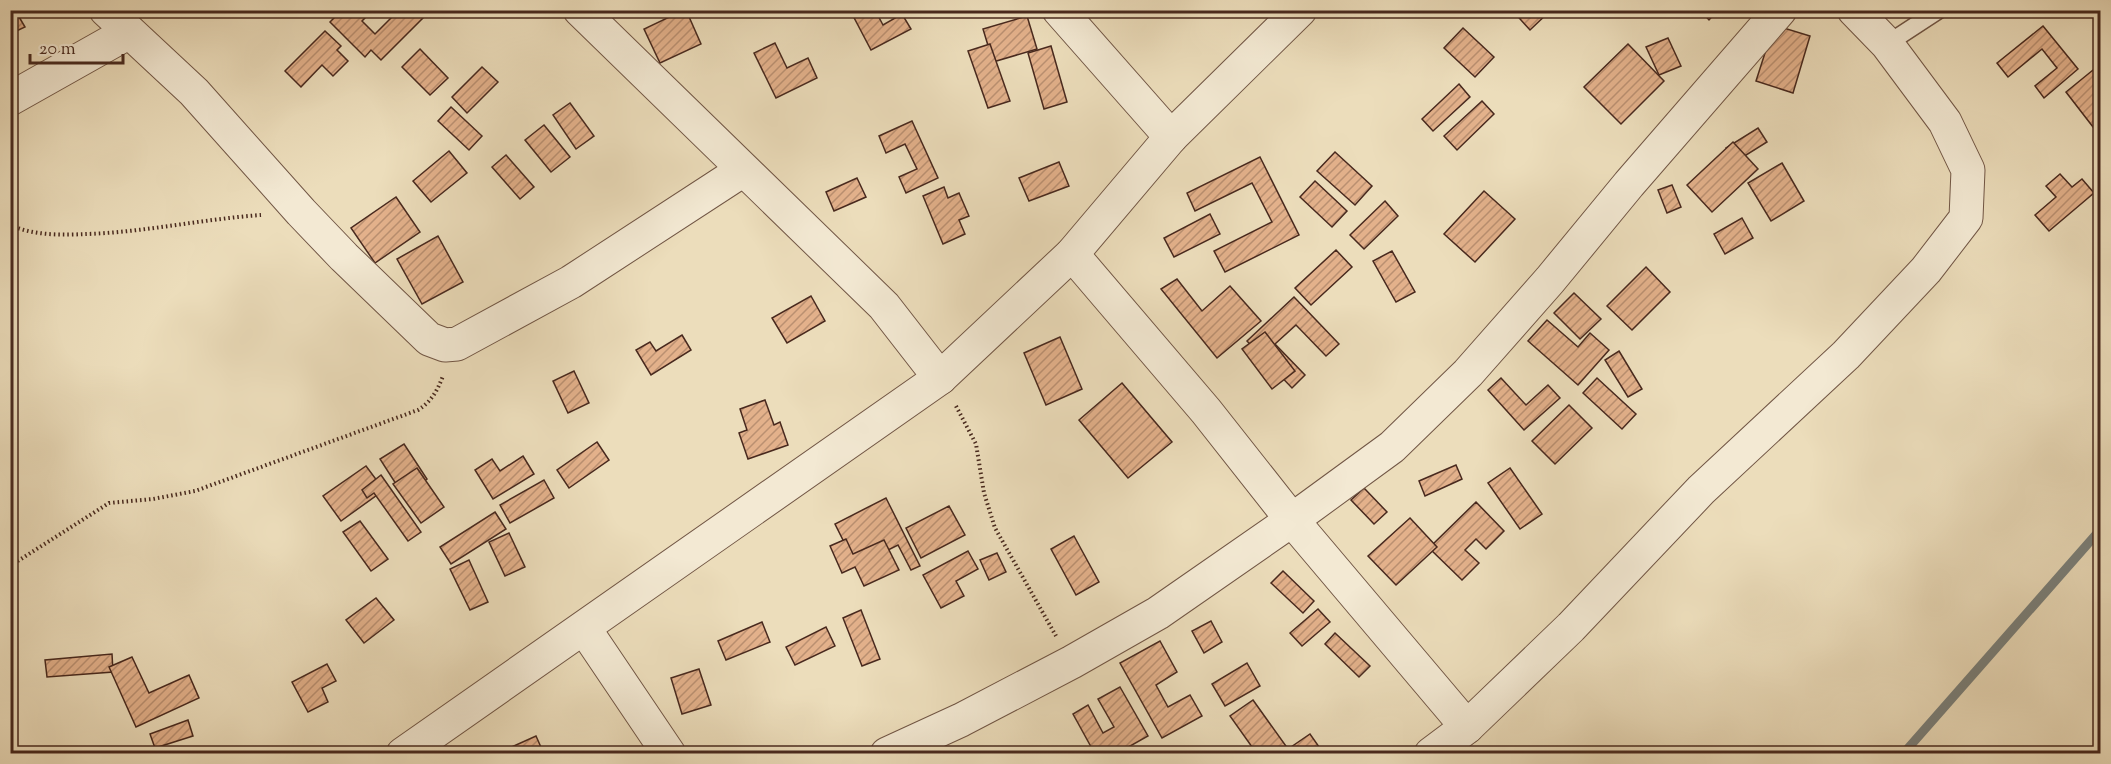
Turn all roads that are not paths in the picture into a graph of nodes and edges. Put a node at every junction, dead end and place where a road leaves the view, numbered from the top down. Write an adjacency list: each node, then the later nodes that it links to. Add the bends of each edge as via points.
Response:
1 (580, 10): 11 (street)
2 (1059, 10): 10 (street)
3 (1300, 10): 10 (street)
4 (1780, 10): 14 (street, via 1468,373 1392,447)
5 (1854, 10): 8 (street)
6 (1939, 10): 8 (lane)
7 (118, 21): 9 (street); 11 (street, via 194,92 344,257 429,339 445,345 457,344 571,282)
8 (1887, 44): 16 (street, via 1945,122 1968,170 1966,218 1926,270 1846,355 1701,490 1571,627)
9 (10, 99)
10 (1171, 137): 12 (street)
11 (743, 170): 13 (street, via 885,306)
12 (1072, 254): 13 (street); 14 (street, via 1206,411)
13 (940, 378): 15 (street)
14 (1292, 520): 16 (street); 19 (street, via 1158,613 961,720)
15 (584, 628): 17 (street); 18 (street)
16 (1467, 727): 20 (street)
17 (404, 753)
18 (669, 753)
19 (887, 753)
20 (1431, 753)

